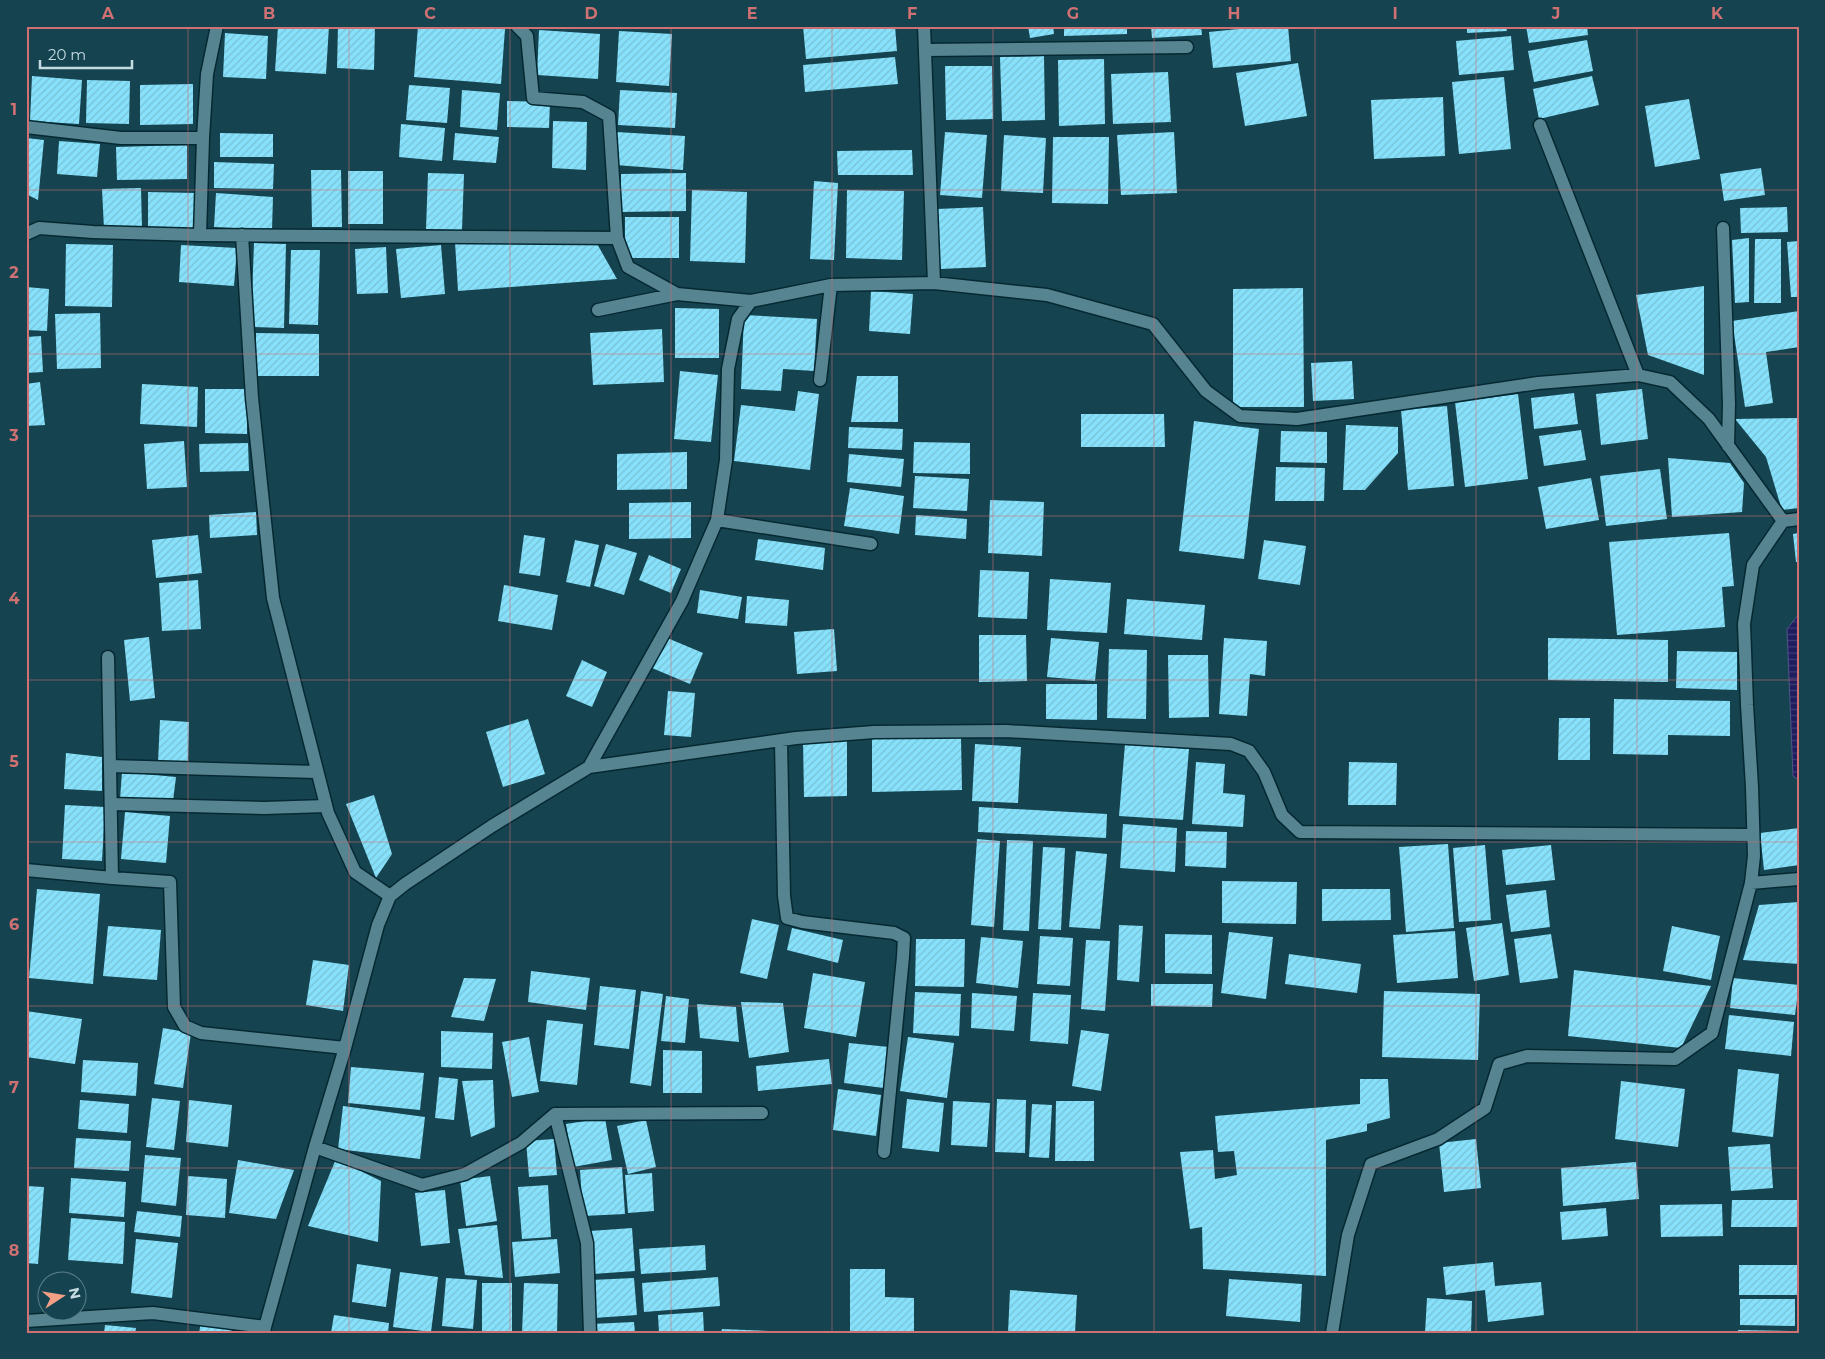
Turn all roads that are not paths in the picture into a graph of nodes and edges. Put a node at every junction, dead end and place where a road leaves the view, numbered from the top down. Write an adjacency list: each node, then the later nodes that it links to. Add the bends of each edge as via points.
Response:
1 (217, 26): 8 (street, via 207,74)
2 (517, 26): 13 (street, via 527,36 533,98 583,102 609,116)
3 (924, 26): 5 (street)
4 (1187, 47): 5 (street)
5 (926, 50): 14 (street)
6 (1540, 125): 19 (street)
7 (26, 128): 8 (street, via 121,138)
8 (202, 138): 11 (street)
9 (1723, 228): 21 (street)
10 (26, 234): 11 (street, via 39,228)
11 (200, 235): 12 (street)
12 (242, 235): 13 (street); 30 (street, via 252,398 273,598)
13 (617, 238): 16 (street, via 628,267)
14 (934, 283): 15 (street); 19 (street, via 1047,295 1153,324 1206,391 1240,416 1297,419 1538,383)
15 (830, 285): 17 (street); 20 (street)
16 (677, 294): 17 (street); 18 (street)
17 (751, 301): 22 (street, via 738,319 728,369 726,460)
18 (598, 310)
19 (1638, 375): 21 (street, via 1670,382 1709,419)
20 (820, 380)
21 (1728, 446): 24 (street)
22 (718, 520): 25 (street); 29 (street, via 682,601)
23 (1799, 520): 24 (street)
24 (1783, 521): 33 (street, via 1753,566 1744,624)
25 (871, 544)
26 (108, 657): 28 (street)
27 (781, 741): 29 (street); 33 (street, via 874,732 1006,731 1231,744 1249,751 1264,772 1282,814 1300,832); 43 (street, via 787,918 894,932 904,938)
28 (110, 766): 30 (street); 31 (street)
29 (589, 767): 38 (street, via 492,826)
30 (317, 772): 32 (street)
31 (111, 804): 32 (street, via 264,808); 35 (street)
32 (326, 806): 38 (street, via 355,872)
33 (1753, 835): 37 (street)
34 (26, 870): 35 (street)
35 (112, 878): 39 (street, via 170,882 174,1008 185,1026 201,1033)
36 (1799, 879): 37 (street)
37 (1751, 883): 47 (street, via 1712,1033 1675,1059 1527,1056 1499,1064 1485,1108 1438,1138 1370,1164 1348,1235)
38 (390, 896): 39 (street, via 378,925)
39 (346, 1048): 42 (street)
40 (762, 1113): 41 (street)
41 (555, 1114): 42 (street, via 521,1143 465,1174 422,1185); 46 (street, via 587,1243)
42 (315, 1147): 45 (street)
43 (884, 1152)
44 (26, 1321): 45 (street, via 153,1313)
45 (264, 1330)
46 (590, 1333)
47 (1332, 1333)

